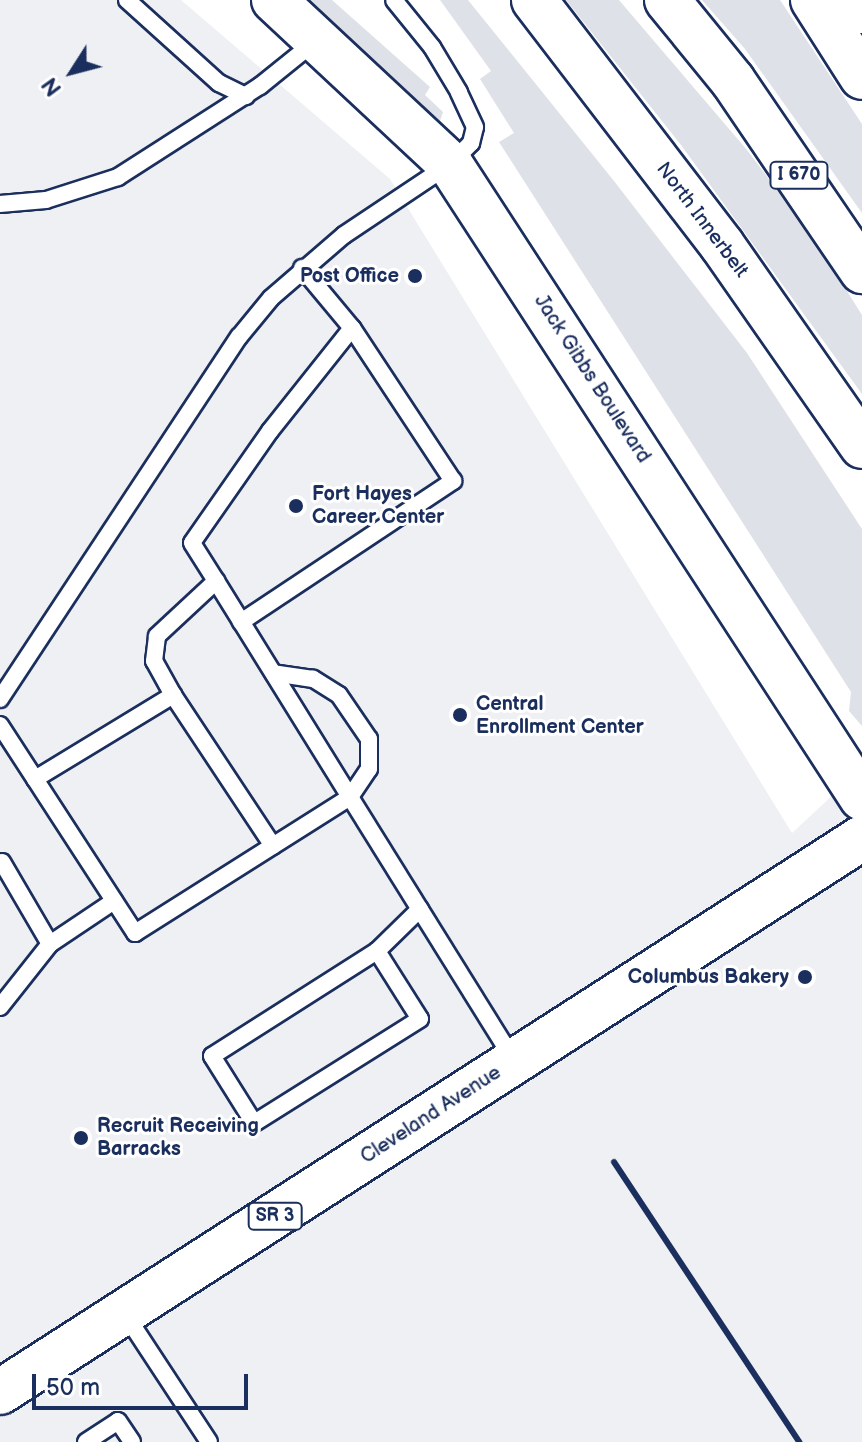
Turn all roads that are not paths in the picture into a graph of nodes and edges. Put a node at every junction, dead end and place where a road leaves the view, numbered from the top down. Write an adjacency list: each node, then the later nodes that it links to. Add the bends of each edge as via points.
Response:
1 (127, 0): 11 (lane, via 219,83)
2 (274, 0): 9 (main road, Jack Gibbs Boulevard)
3 (394, 0): 12 (lane, via 432,47 475,127 471,143)
4 (534, 0): 17 (main road, North Innerbelt, via 722,245)
5 (667, 0): 15 (main road, I 670, via 733,81)
6 (813, 0): 10 (main road)
7 (855, 0): 8 (main road)
8 (862, 11)
9 (318, 39): 11 (lane); 12 (main road, Jack Gibbs Boulevard)
10 (862, 77)
11 (246, 96): 13 (lane, via 118,177 46,200)
12 (450, 164): 14 (lane); 26 (main road, Jack Gibbs Boulevard)
13 (0, 204)
14 (302, 268): 16 (lane); 22 (lane, via 239,337)
15 (862, 271)
16 (352, 328): 18 (lane, via 270,431 192,543); 19 (lane, via 453,481)
17 (862, 446)
18 (216, 581): 19 (lane); 21 (lane, via 157,636 154,661)
19 (241, 622): 20 (lane)
20 (273, 673): 25 (lane); 25 (lane, via 313,679 339,695 369,739 369,769)
21 (173, 695): 24 (lane); 28 (lane)
22 (0, 699)
23 (0, 725): 24 (lane)
24 (35, 779): 30 (lane)
25 (350, 797): 28 (lane); 31 (lane)
26 (862, 798)
27 (862, 838): 35 (main road, Cleveland Avenue / SR 3)
28 (273, 846): 30 (lane, via 135,933)
29 (2, 862): 32 (lane)
30 (114, 901): 32 (lane)
31 (420, 909): 33 (lane); 35 (lane)
32 (50, 944): 34 (lane)
33 (377, 951): 33 (lane, via 212,1056 254,1123 420,1019)
34 (0, 1007)
35 (515, 1062): 36 (main road, Cleveland Avenue / SR 3)
36 (125, 1312): 37 (main road, Cleveland Avenue / SR 3); 40 (lane)
37 (0, 1392)
38 (86, 1442): 39 (lane, via 118,1421)
39 (132, 1442)
40 (209, 1442)

